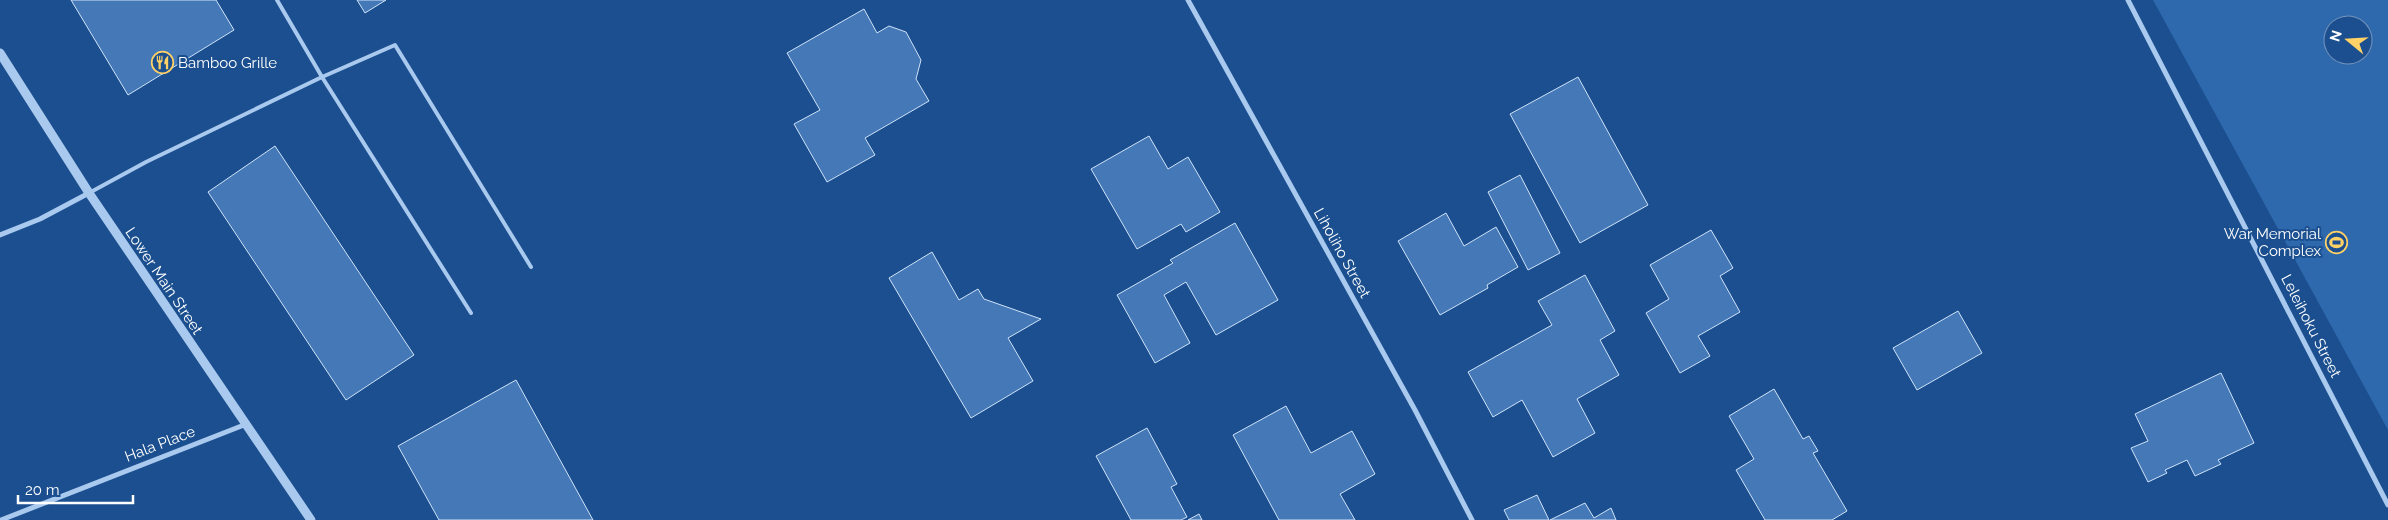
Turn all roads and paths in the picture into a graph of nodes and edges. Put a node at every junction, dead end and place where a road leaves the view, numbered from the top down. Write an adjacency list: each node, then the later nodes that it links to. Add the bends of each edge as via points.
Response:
1 (277, 0): 5 (lane)
2 (1188, 0): 14 (street, Liholiho Street, via 1415,410)
3 (2128, 0): 11 (street, Leleihoku Street)
4 (0, 53): 6 (street, Lower Main Street)
5 (322, 77): 6 (lane, via 163,153); 8 (lane, via 395,45); 9 (lane)
6 (88, 193): 7 (street, via 40,219); 10 (street, Lower Main Street)
7 (0, 235)
8 (531, 267)
9 (472, 313)
10 (244, 425): 12 (street, Hala Place); 13 (street, Lower Main Street)
11 (2388, 504)
12 (1, 520)
13 (311, 520)
14 (1472, 520)

